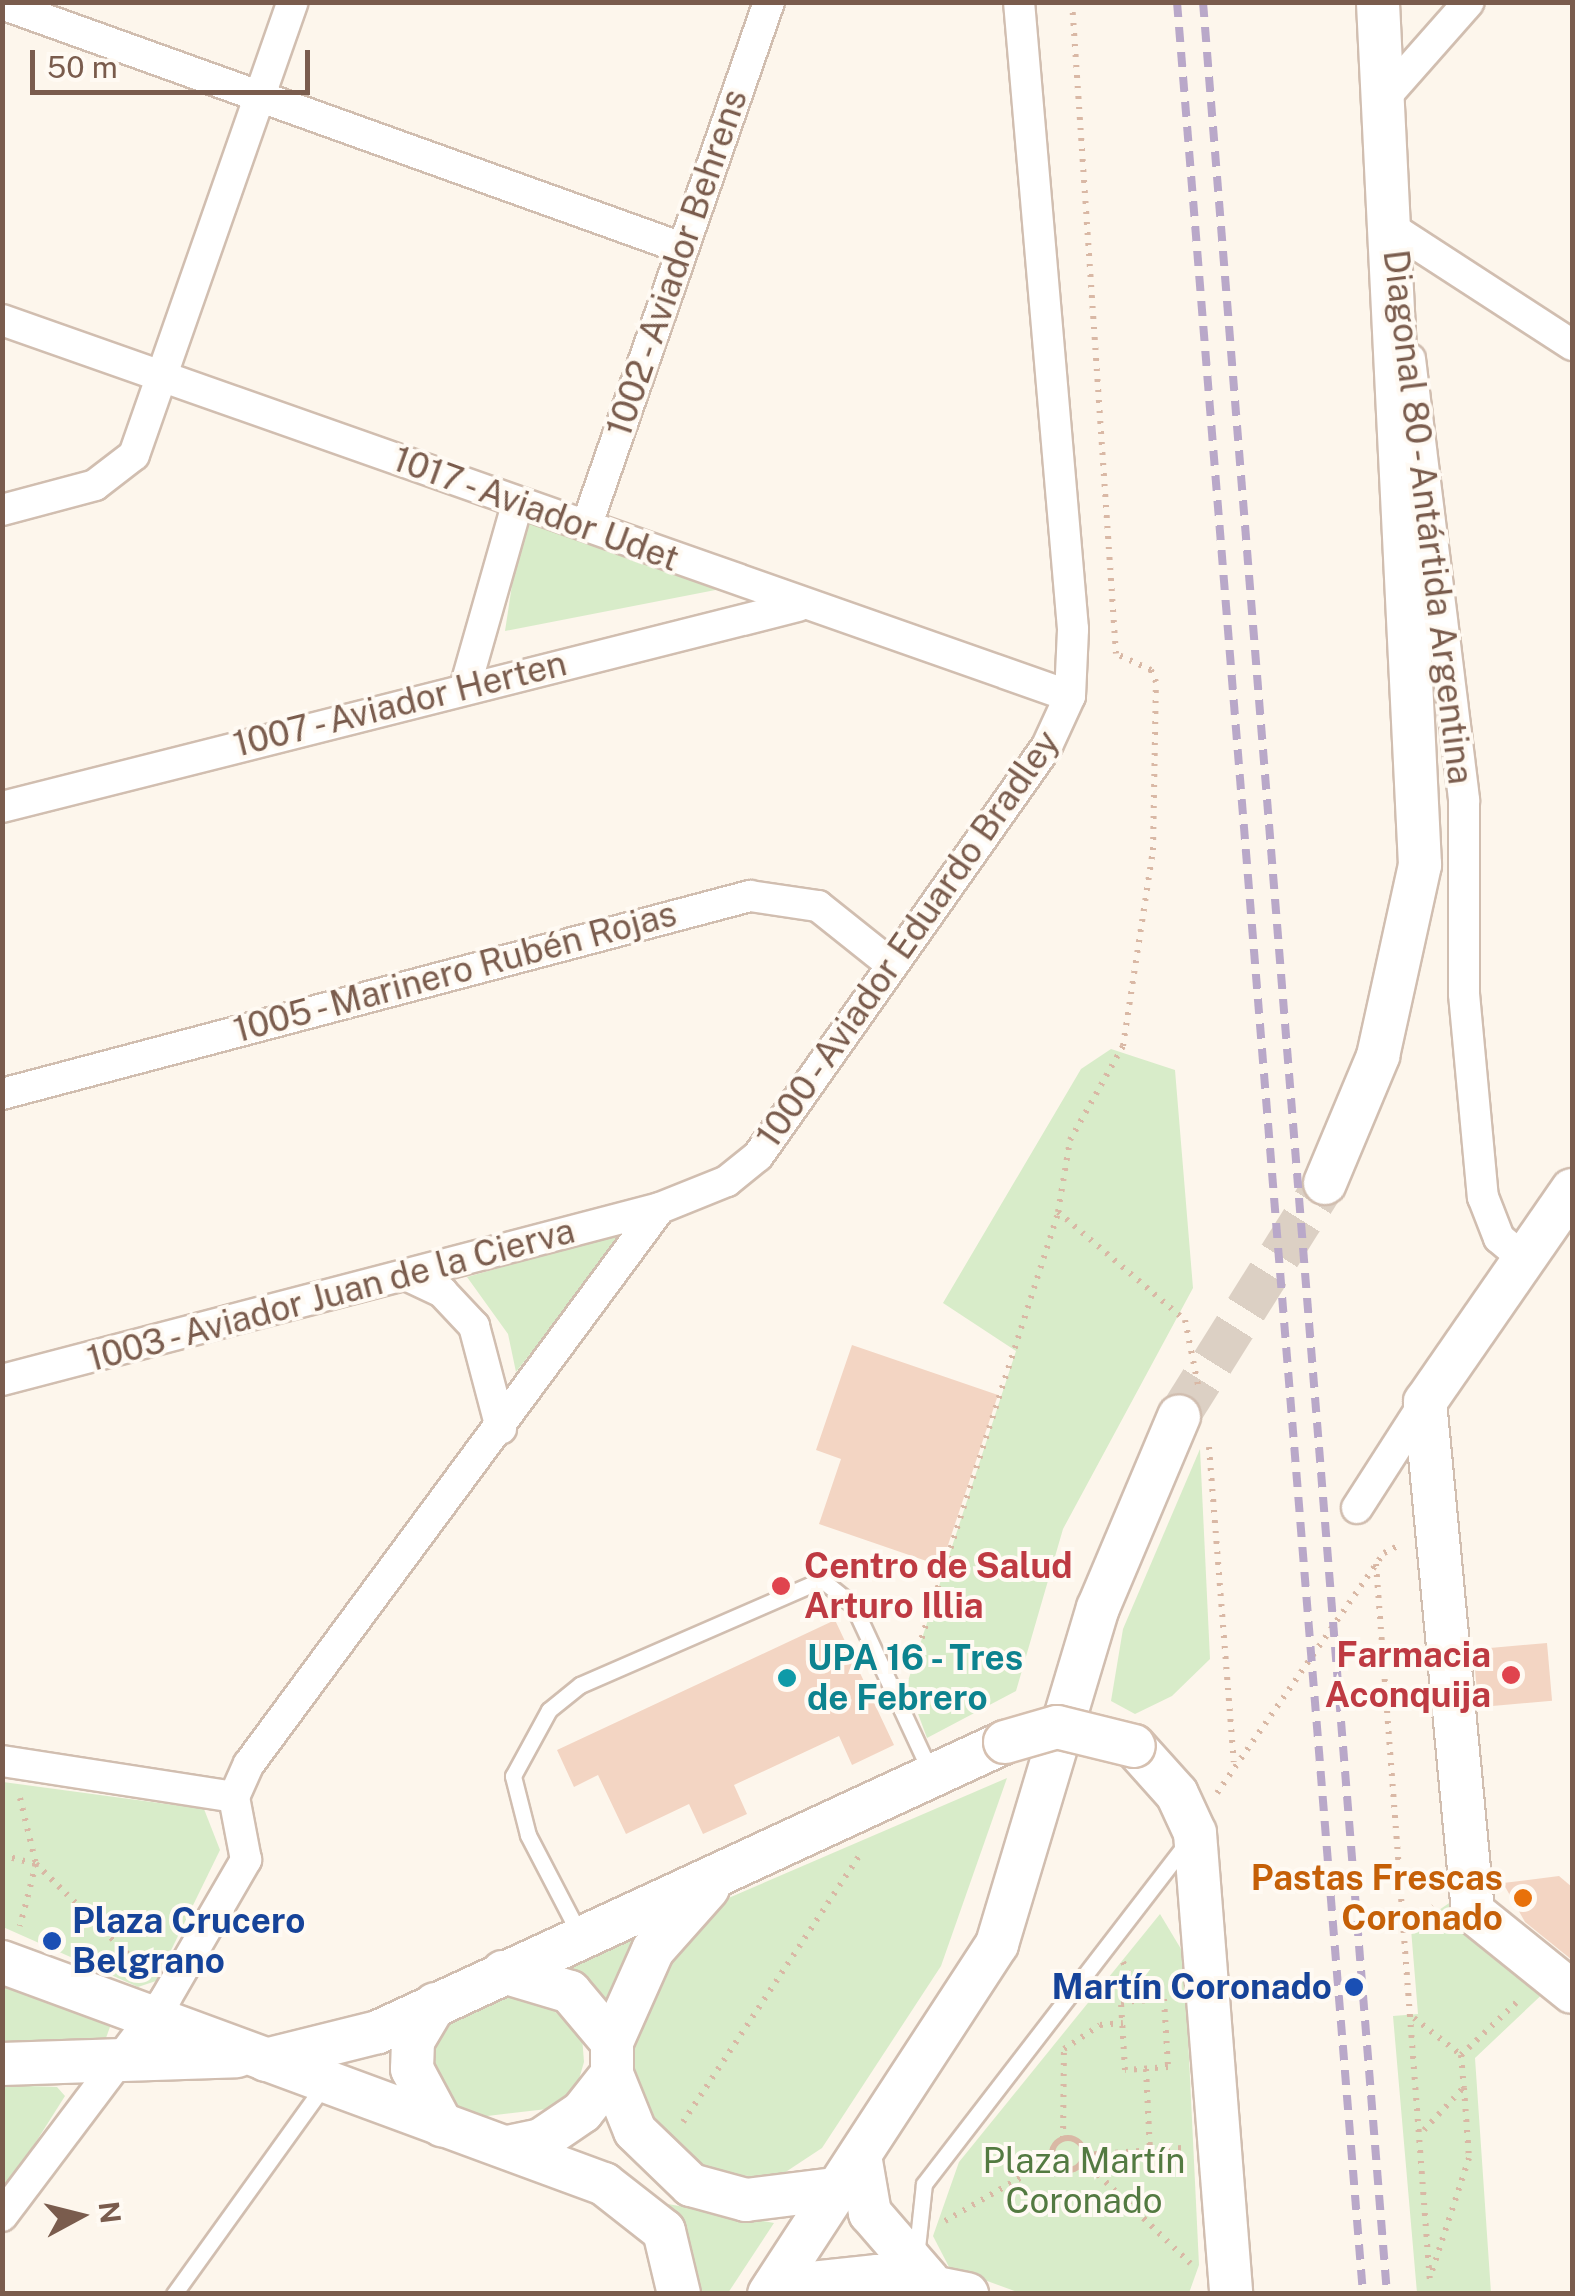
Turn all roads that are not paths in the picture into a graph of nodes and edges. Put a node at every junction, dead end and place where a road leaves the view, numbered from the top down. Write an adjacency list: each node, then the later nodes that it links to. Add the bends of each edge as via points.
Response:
1 (293, 2): 8 (street)
2 (769, 2): 10 (street, 1002 - Aviador Behrens)
3 (1020, 2): 20 (street, 1000 - Aviador Eduardo Bradley, via 1072,629)
4 (1378, 2): 7 (street, Diagonal 80 - Antártida Argentina)
5 (1468, 2): 7 (street)
6 (2, 4): 8 (street)
7 (1386, 96): 9 (street, Diagonal 80 - Antártida Argentina)
8 (262, 98): 10 (street); 14 (street)
9 (1392, 228): 11 (street, Diagonal 80 - Antártida Argentina); 13 (street)
10 (679, 247): 17 (street, 1002 - Aviador Behrens)
11 (1393, 279): 24 (street, via 1420,864 1378,1056); 27 (street, Diagonal 80 - Antártida Argentina, via 1432,494 1464,800 1465,1012 1482,1197 1500,1238)
12 (2, 320): 14 (street, 1017 - Aviador Udet)
13 (1572, 345)
14 (163, 378): 15 (street, 1017 - Aviador Udet); 16 (street, via 134,455 96,484)
15 (518, 502): 17 (street, 1017 - Aviador Udet); 19 (street)
16 (2, 510)
17 (586, 524): 18 (street, 1017 - Aviador Udet)
18 (798, 606): 19 (street, 1007 - Aviador Herten); 20 (street, 1017 - Aviador Udet)
19 (466, 684): 21 (street, 1007 - Aviador Herten)
20 (1070, 696): 22 (street, 1000 - Aviador Eduardo Bradley, via 1047,746)
21 (2, 807)
22 (892, 965): 23 (street, 1005 - Marinero Rubén Rojas, via 818,906 750,896); 26 (street, 1000 - Aviador Eduardo Bradley, via 758,1156 727,1182)
23 (2, 1094)
24 (1325, 1183)
25 (1572, 1190): 27 (street)
26 (660, 1208): 28 (street, 1003 - Aviador Juan de la Cierva); 32 (street)
27 (1522, 1257): 30 (street)
28 (408, 1276): 29 (street, 1003 - Aviador Juan de la Cierva); 32 (street, via 442,1292 474,1326)
29 (2, 1380)
30 (1425, 1402): 33 (street); 42 (street, via 1466,1884 1484,1928)
31 (1178, 1416): 52 (street, via 1098,1608 997,1944)
32 (501, 1428): 36 (street, via 249,1764)
33 (1357, 1508)
34 (7, 1762): 36 (street)
35 (914, 1780): 37 (street, bridge, via 1057,1727 1134,1746 1178,1794); 38 (street); 39 (lane, via 853,1605 822,1580 597,1677 549,1710 513,1776 528,1835)
36 (234, 1798): 43 (street, via 246,1860)
37 (1195, 1833): 54 (street, via 1224,2145); 55 (lane, via 924,2184 914,2238)
38 (736, 1864): 39 (street); 46 (street, via 669,1926)
39 (580, 1935): 41 (street)
40 (6, 1963): 43 (street)
41 (503, 1972): 44 (street); 46 (street, via 560,1986)
42 (1560, 1983)
43 (164, 1999): 45 (street); 47 (street)
44 (435, 2004): 45 (street, via 353,2041); 50 (street, via 412,2041 412,2069)
45 (253, 2058): 47 (street); 49 (street)
46 (612, 2058): 51 (street, via 564,2127); 52 (street, via 657,2162 691,2185 746,2200)
47 (114, 2061): 48 (street); 53 (street)
48 (2, 2064)
49 (326, 2082): 50 (street); 57 (lane)
50 (442, 2124): 51 (street)
51 (509, 2147): 58 (street, via 636,2202 669,2243)
52 (852, 2175): 55 (street, via 870,2213); 56 (street)
53 (2, 2216)
54 (1224, 2284)
55 (947, 2287): 56 (street)
56 (772, 2290)
57 (174, 2294)
58 (679, 2294)

